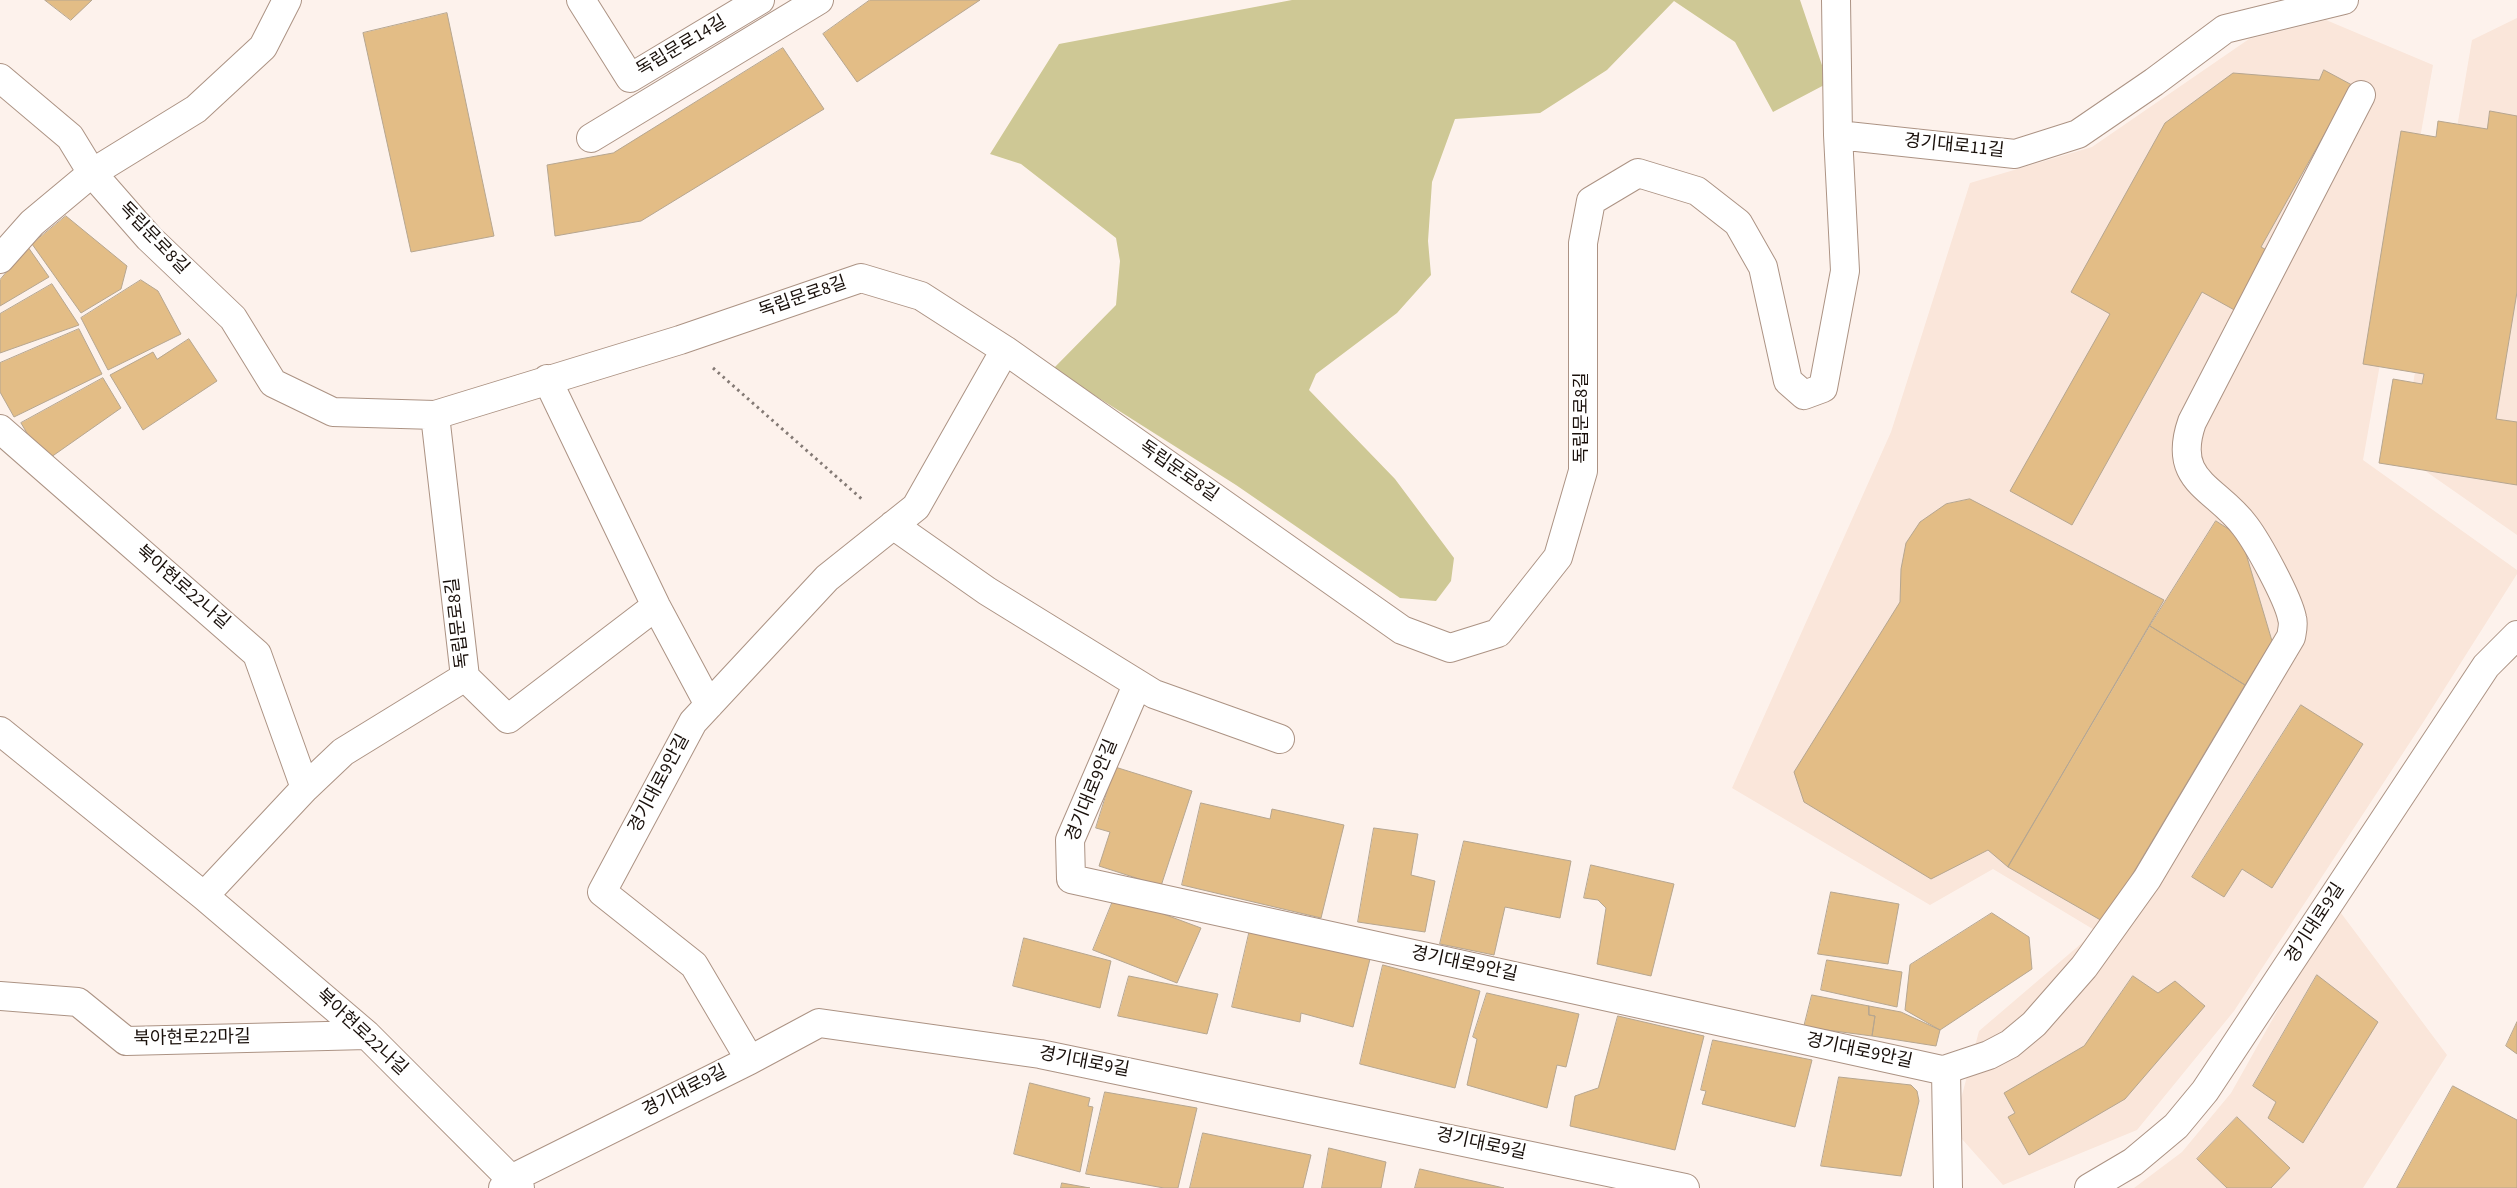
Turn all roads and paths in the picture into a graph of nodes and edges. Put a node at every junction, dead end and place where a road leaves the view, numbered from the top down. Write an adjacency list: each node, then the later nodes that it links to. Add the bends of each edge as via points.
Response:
1 (287, 0): 11 (street, via 263,47 196,108)
2 (581, 0): 3 (street, 독립문로14길, via 630,78)
3 (760, 0)
4 (819, 0): 10 (street)
5 (1836, 0): 9 (street)
6 (2344, 0): 9 (street, 경기대로11길, via 2225,29 2078,134 2015,154)
7 (0, 78): 11 (street, 독립문로8길, via 70,137)
8 (2362, 94): 31 (street, via 2192,422 2186,447 2191,471 2245,525 2288,603 2293,621 2291,637 2148,880 2084,967 2034,1024 2010,1044 1989,1055)
9 (1838, 134): 14 (street, 독립문로8길, via 1845,271 1823,388 1804,395 1788,381 1763,267 1738,223 1697,191 1638,173 1591,201 1583,244 1583,471 1558,557 1498,634 1450,648 1402,630)
10 (591, 138)
11 (92, 173): 12 (street, via 32,223); 16 (street, 독립문로8길, via 149,238 233,318 273,383 334,412)
12 (0, 259)
13 (680, 340): 14 (street, 독립문로8길, via 861,278 921,296); 15 (street, 독립문로8길); 18 (path)
14 (1006, 350): 18 (street, 경기대로9안길, via 916,508)
15 (548, 380): 16 (street, 독립문로8길); 19 (street)
16 (435, 414): 21 (street, 독립문로8길)
17 (0, 429): 26 (street, 북아현로22나길, via 257,654)
18 (893, 525): 22 (street, via 987,591); 23 (street, 경기대로9안길, via 827,578)
19 (656, 606): 21 (street, 독립문로8길, via 508,719); 23 (street)
20 (2517, 635): 35 (street, 경기대로9길, via 2486,666 2205,1091 2176,1126 2133,1162)
21 (465, 677): 26 (street, via 343,752)
22 (1138, 685): 25 (street, via 1154,694); 31 (street, 경기대로9안길, via 1070,840 1071,878)
23 (709, 705): 30 (street, 경기대로9안길, via 692,722 602,892 694,965)
24 (0, 731): 27 (street, 북아현로22나길)
25 (1280, 739)
26 (305, 788): 27 (street)
27 (204, 896): 29 (street, 북아현로22나길)
28 (0, 996): 29 (street, 북아현로22마길, via 78,1002 126,1041)
29 (367, 1035): 32 (street, 북아현로22나길)
30 (750, 1060): 32 (street, 경기대로9길); 33 (street, 경기대로9길, via 818,1023 1040,1054)
31 (1944, 1070): 34 (street)
32 (510, 1186)
33 (1686, 1188)
34 (1948, 1188)
35 (2089, 1188)

